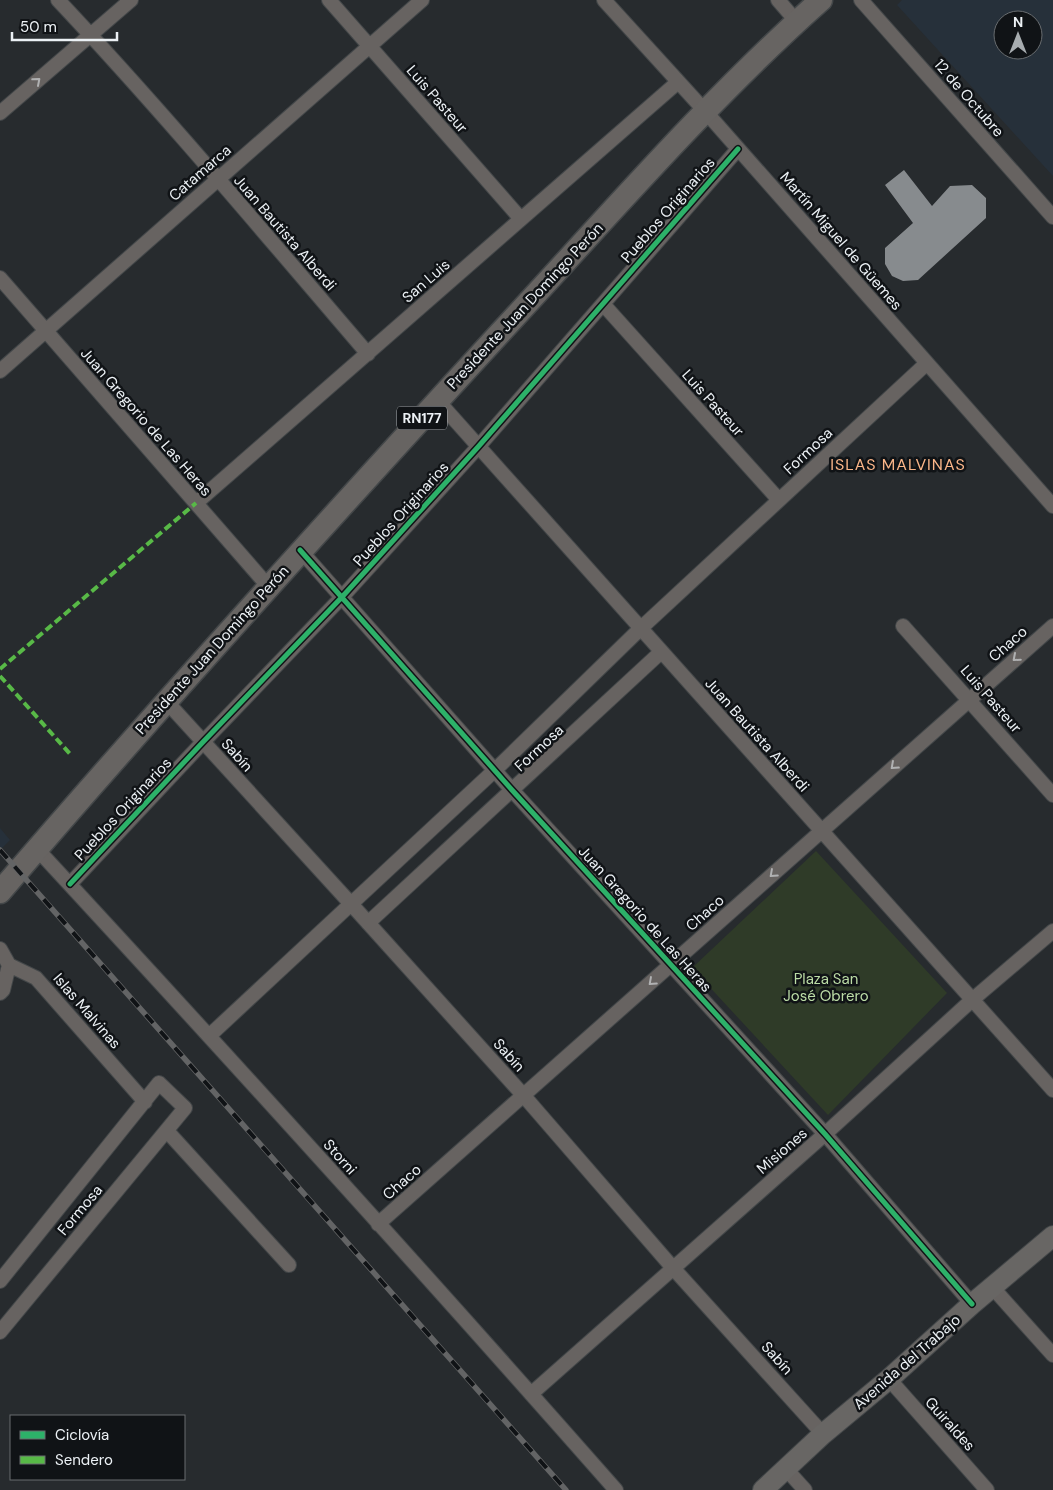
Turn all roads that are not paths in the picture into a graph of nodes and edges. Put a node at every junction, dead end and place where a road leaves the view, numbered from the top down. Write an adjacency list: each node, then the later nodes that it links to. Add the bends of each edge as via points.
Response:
1 (58, 0): 10 (street, Juan Bautista Alberdi)
2 (131, 0): 10 (street)
3 (329, 0): 11 (street, Luis Pasteur)
4 (422, 0): 11 (street, Catamarca)
5 (604, 0): 12 (street, Martín Miguel de Güemes)
6 (778, 0): 9 (street)
7 (821, 0): 9 (main road, Presidente Juan Domingo Perón / RN177)
8 (861, 0): 17 (street, 12 de Octubre)
9 (797, 22): 13 (main road, Presidente Juan Domingo Perón / RN177)
10 (91, 35): 14 (street, one-way to 10); 16 (street, Juan Bautista Alberdi)
11 (370, 47): 16 (street, Catamarca); 18 (street, Luis Pasteur)
12 (678, 82): 13 (street, Martín Miguel de Güemes); 18 (street, San Luis)
13 (705, 112): 15 (street, Martín Miguel de Güemes); 25 (main road, Presidente Juan Domingo Perón / RN177)
14 (0, 113)
15 (738, 149): 20 (street, Pueblos Originarios); 23 (street, Martín Miguel de Güemes)
16 (218, 180): 21 (street, Catamarca); 22 (street, Juan Bautista Alberdi)
17 (1053, 217)
18 (521, 219): 22 (street, San Luis)
19 (0, 278): 21 (street, Juan Gregorio de Las Heras)
20 (603, 304): 26 (street, Pueblos Originarios); 27 (street, Luis Pasteur)
21 (46, 331): 24 (street, Catamarca); 28 (street, Juan Gregorio de Las Heras)
22 (368, 354): 28 (street, San Luis)
23 (927, 363): 27 (street, Formosa); 29 (street, Martín Miguel de Güemes)
24 (0, 371)
25 (438, 401): 26 (street, Juan Bautista Alberdi); 30 (main road, Presidente Juan Domingo Perón / RN177)
26 (478, 447): 32 (street, Pueblos Originarios); 35 (street, Juan Bautista Alberdi)
27 (779, 500): 35 (street, Formosa)
28 (196, 503): 31 (street, Juan Gregorio de Las Heras)
29 (1053, 506)
30 (300, 550): 31 (main road, Presidente Juan Domingo Perón / RN177); 32 (street, Juan Gregorio de Las Heras)
31 (268, 586): 38 (main road, Presidente Juan Domingo Perón / RN177)
32 (342, 598): 39 (street, Pueblos Originarios); 40 (street, Juan Gregorio de Las Heras)
33 (903, 626): 37 (street, Luis Pasteur)
34 (1053, 626): 37 (street, Chaco, one-way to 37)
35 (640, 629): 36 (street, Juan Bautista Alberdi); 40 (street, Formosa)
36 (661, 652): 41 (street, Formosa); 43 (street, Juan Bautista Alberdi)
37 (969, 699): 42 (street, Luis Pasteur); 43 (street, Chaco, one-way to 43)
38 (166, 701): 39 (street, Sabín); 44 (main road, Presidente Juan Domingo Perón / RN177)
39 (203, 742): 45 (street, Pueblos Originarios); 47 (street, Sabín)
40 (494, 770): 41 (street, Juan Gregorio de Las Heras); 47 (street, Formosa)
41 (512, 790): 48 (street, Formosa); 52 (street, Juan Gregorio de Las Heras)
42 (1053, 795)
43 (821, 831): 52 (street, Chaco, one-way to 52); 54 (street, Juan Bautista Alberdi)
44 (37, 849): 45 (street, Storni); 46 (main road, Presidente Juan Domingo Perón / RN177)
45 (70, 884): 55 (street, Storni)
46 (0, 892)
47 (352, 905): 48 (street, Sabín); 55 (street, Formosa)
48 (368, 923): 57 (street, Sabín)
49 (1053, 931): 54 (street, Misiones)
50 (0, 949): 51 (street)
51 (10, 965): 53 (street); 58 (street, Islas Malvinas, via 36,978)
52 (670, 965): 57 (street, Chaco, one-way to 57); 60 (street, Juan Gregorio de Las Heras)
53 (0, 993)
54 (972, 1000): 56 (street, Juan Bautista Alberdi); 60 (street, Misiones)
55 (209, 1036): 61 (street, Storni)
56 (1053, 1090)
57 (524, 1096): 61 (street, Chaco); 64 (street, Sabín)
58 (145, 1102): 59 (street, Formosa, via 159,1083 186,1108); 65 (street, Formosa)
59 (166, 1131): 63 (street); 68 (street, Formosa)
60 (825, 1134): 64 (street, Misiones); 67 (street, Juan Gregorio de Las Heras)
61 (378, 1224): 71 (street, Storni)
62 (1053, 1236): 66 (main road, Avenida del Trabajo)
63 (289, 1266)
64 (673, 1268): 71 (street, Misiones); 72 (street, Sabín)
65 (0, 1281)
66 (993, 1288): 67 (main road, Avenida del Trabajo); 69 (street)
67 (972, 1304): 70 (main road, Avenida del Trabajo)
68 (0, 1332)
69 (1053, 1355)
70 (889, 1380): 72 (main road, Avenida del Trabajo); 77 (street, Guiraldes)
71 (531, 1394): 74 (street, Storni)
72 (824, 1434): 73 (main road, Avenida del Trabajo)
73 (786, 1469): 75 (main road, Avenida del Trabajo); 76 (street)
74 (616, 1490)
75 (763, 1490)
76 (805, 1490)
77 (987, 1490)

